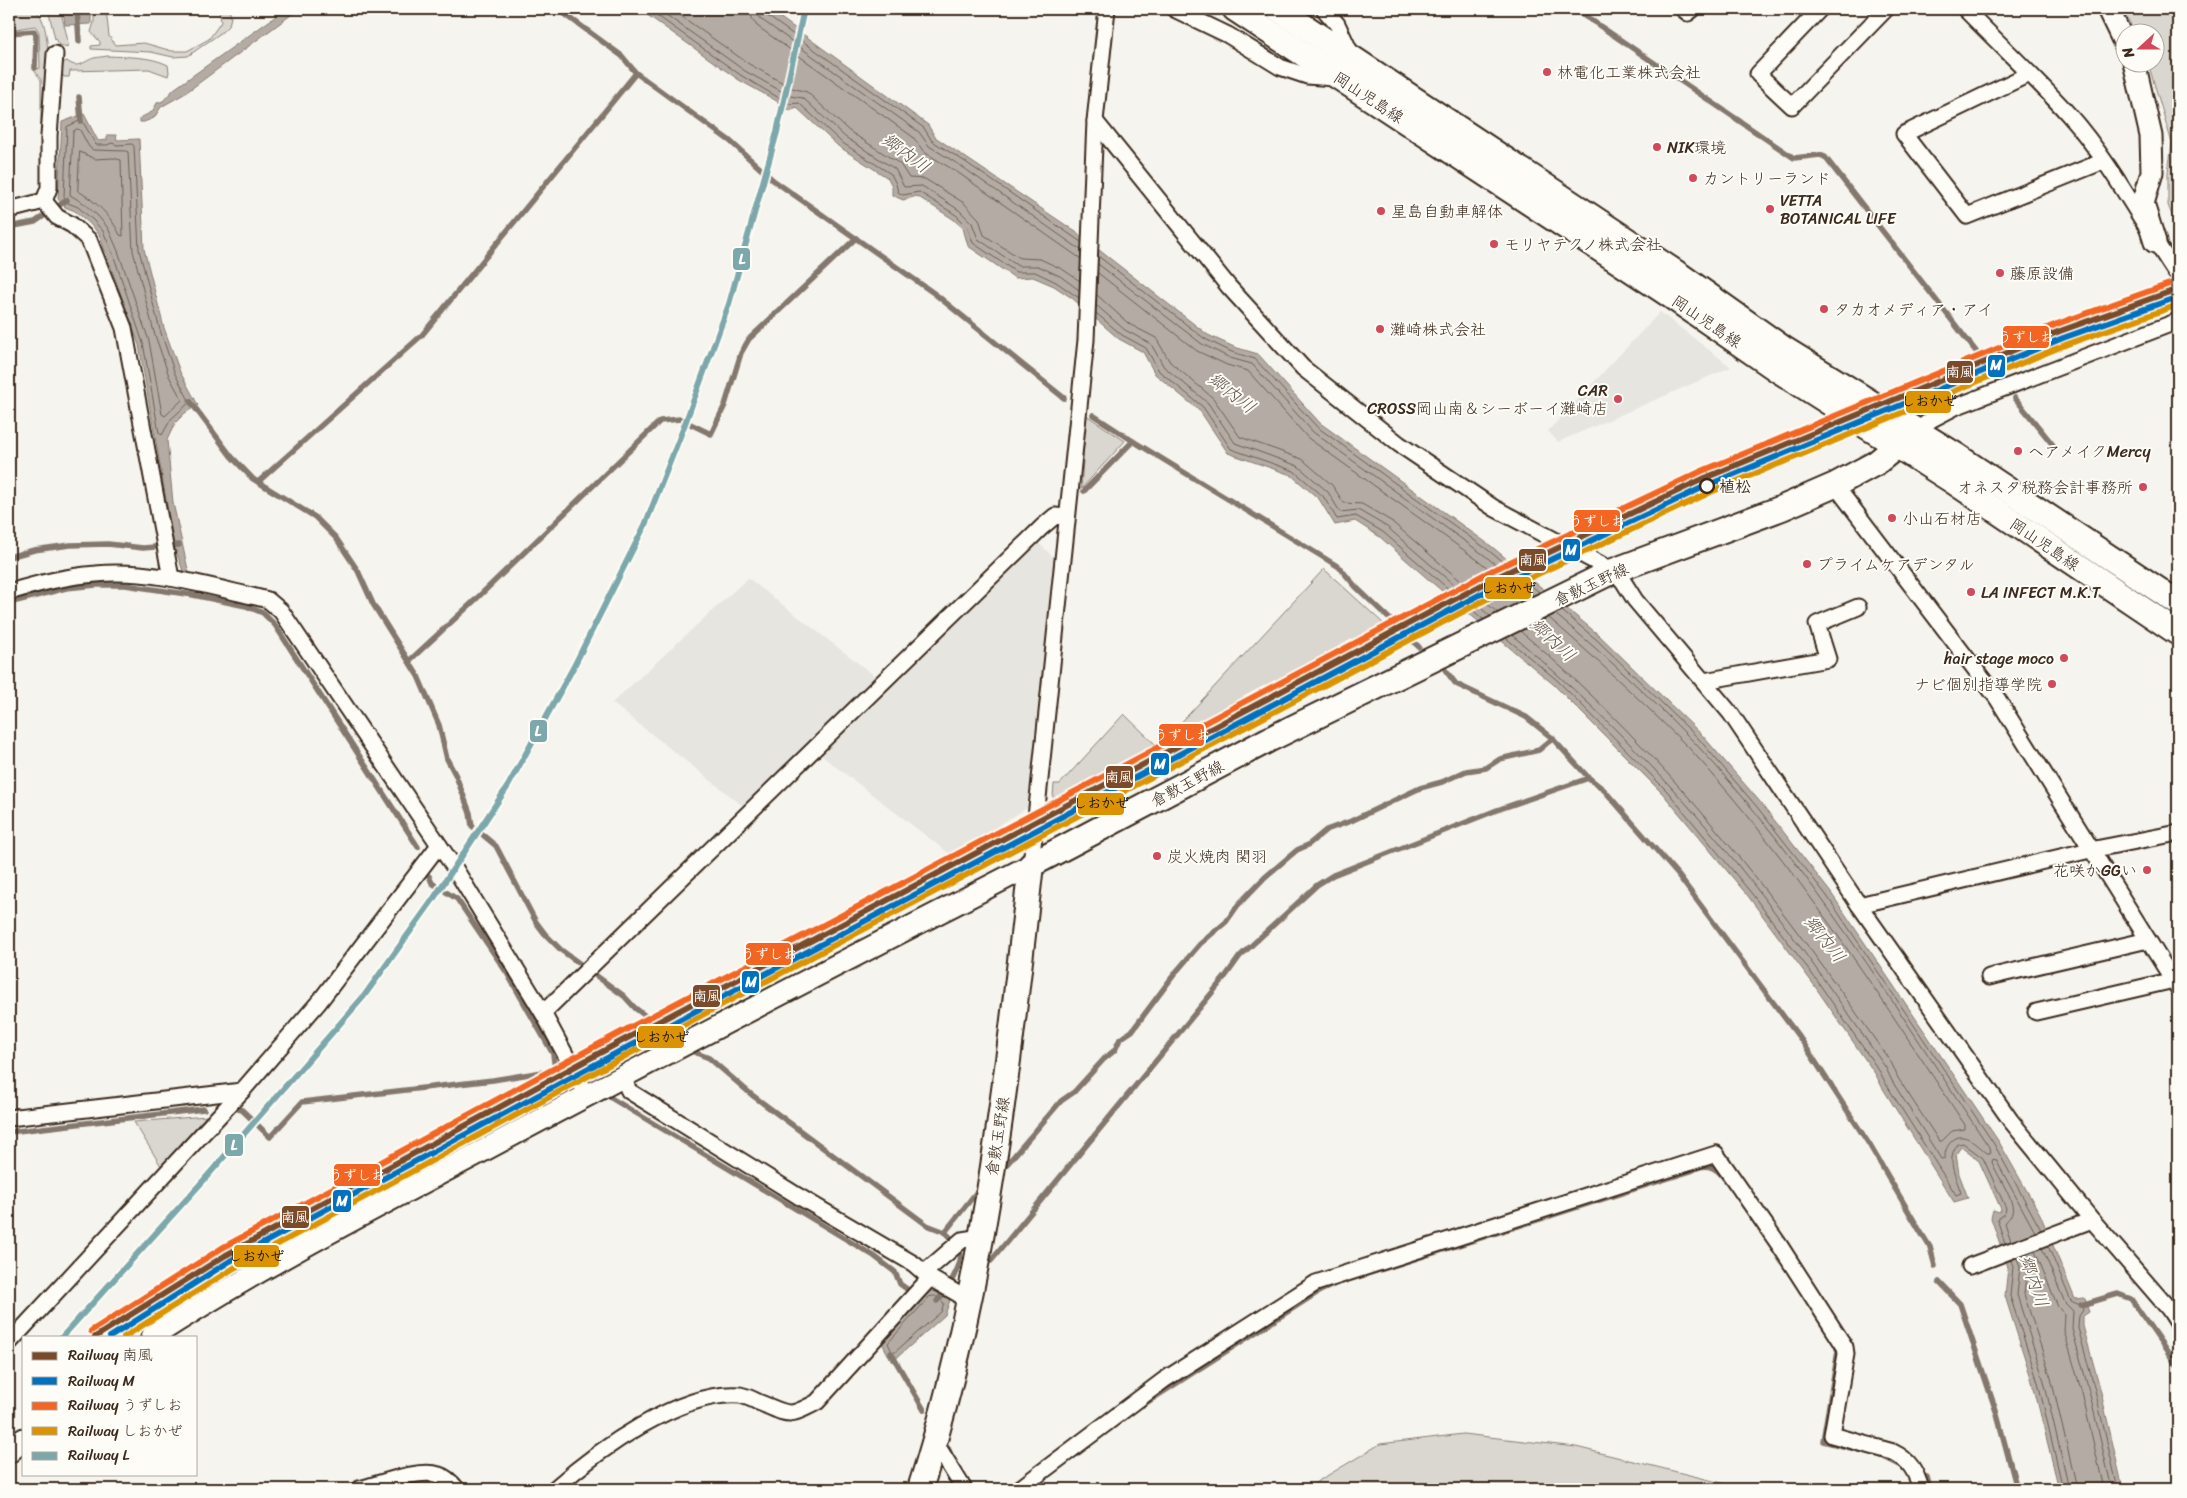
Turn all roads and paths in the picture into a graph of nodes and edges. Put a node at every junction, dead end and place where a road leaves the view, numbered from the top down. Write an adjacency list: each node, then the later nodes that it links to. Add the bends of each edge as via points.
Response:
1 (1107, 9): 17 (street)
2 (1174, 9): 14 (street, via 1228,35 1280,67 1307,76)
3 (1235, 9): 14 (main road, 岡山児島線)
4 (1278, 9): 14 (main road, 岡山児島線)
5 (1324, 9): 14 (street, via 1337,24)
6 (1683, 9): 7 (street, via 1688,13)
7 (1692, 9)
8 (1820, 9): 9 (street, via 1758,74 1792,106)
9 (1886, 9)
10 (1965, 9): 16 (street)
11 (2108, 9): 12 (street)
12 (2114, 22)
13 (55, 54): 20 (street)
14 (1347, 69): 18 (main road, 岡山児島線)
15 (2136, 72): 22 (street, via 2151,136 2152,172 2143,204)
16 (2029, 74): 19 (street, via 2070,116); 19 (street, via 1904,134 1967,216)
17 (1094, 121): 28 (street, via 1086,340); 30 (street, via 1229,287 1303,368 1399,444 1494,508)
18 (1456, 140): 25 (main road, 岡山児島線, via 1681,276 1784,348); 26 (main road, 岡山児島線)
19 (2104, 161): 22 (street)
20 (45, 203): 21 (street); 31 (street, via 57,217 72,224 89,240 124,328 165,546)
21 (9, 210)
22 (2155, 242): 23 (street)
23 (2178, 276)
24 (2178, 321): 25 (street, via 1955,407)
25 (1916, 431): 26 (main road, 倉敷玉野線); 29 (main road, 岡山児島線)
26 (1896, 447): 27 (main road, 倉敷玉野線, via 1876,463); 32 (main road, 岡山児島線, via 1951,480)
27 (1835, 485): 30 (main road, 倉敷玉野線); 40 (street, via 1996,698)
28 (1066, 516): 41 (street); 47 (street, via 1055,516 1042,527)
29 (2120, 564): 32 (main road); 34 (main road, 岡山児島線)
30 (1606, 575): 37 (street, via 1623,581 1635,600); 41 (main road, 倉敷玉野線, via 1268,740)
31 (183, 580): 33 (street, via 96,574 38,583); 39 (street, via 256,596 281,610)
32 (2103, 583): 36 (main road, 岡山児島線)
33 (9, 592)
34 (2178, 603)
35 (1858, 607): 37 (street, via 1818,624 1828,659)
36 (2178, 633)
37 (1704, 681): 42 (street, via 1731,714)
38 (2178, 833): 40 (street)
39 (439, 845): 47 (street); 49 (street, via 319,1002)
40 (2090, 850): 42 (street); 43 (street)
41 (1031, 865): 48 (street); 53 (main road, 倉敷玉野線, via 1004,1098)
42 (1859, 905): 52 (street, via 2010,1121)
43 (2148, 940): 44 (street); 45 (street)
44 (1989, 977)
45 (2176, 984): 46 (street)
46 (2036, 1012)
47 (543, 1013): 50 (street)
48 (622, 1076): 50 (street); 55 (street, via 629,1091 914,1264)
49 (242, 1091): 51 (street); 59 (street)
50 (587, 1095): 58 (street, via 303,1246)
51 (9, 1118)
52 (2092, 1220): 54 (street); 57 (street)
53 (981, 1237): 55 (street, via 962,1240); 56 (main road, 倉敷玉野線)
54 (1970, 1266)
55 (931, 1278): 56 (street); 65 (street, via 817,1402 787,1415 742,1395 716,1396 676,1409 630,1432)
56 (961, 1301): 61 (main road, 倉敷玉野線)
57 (2178, 1323)
58 (154, 1336)
59 (9, 1343)
60 (22, 1441): 62 (street)
61 (935, 1442): 66 (main road, 倉敷玉野線); 67 (street)
62 (9, 1452)
63 (359, 1489): 64 (street, via 422,1472 439,1475)
64 (457, 1489)
65 (554, 1489)
66 (920, 1489)
67 (964, 1489)
68 (1019, 1489): 69 (street, via 1164,1380 1316,1283 1716,1154 1846,1347 1832,1435 1902,1456 1911,1464)
69 (1921, 1489)

